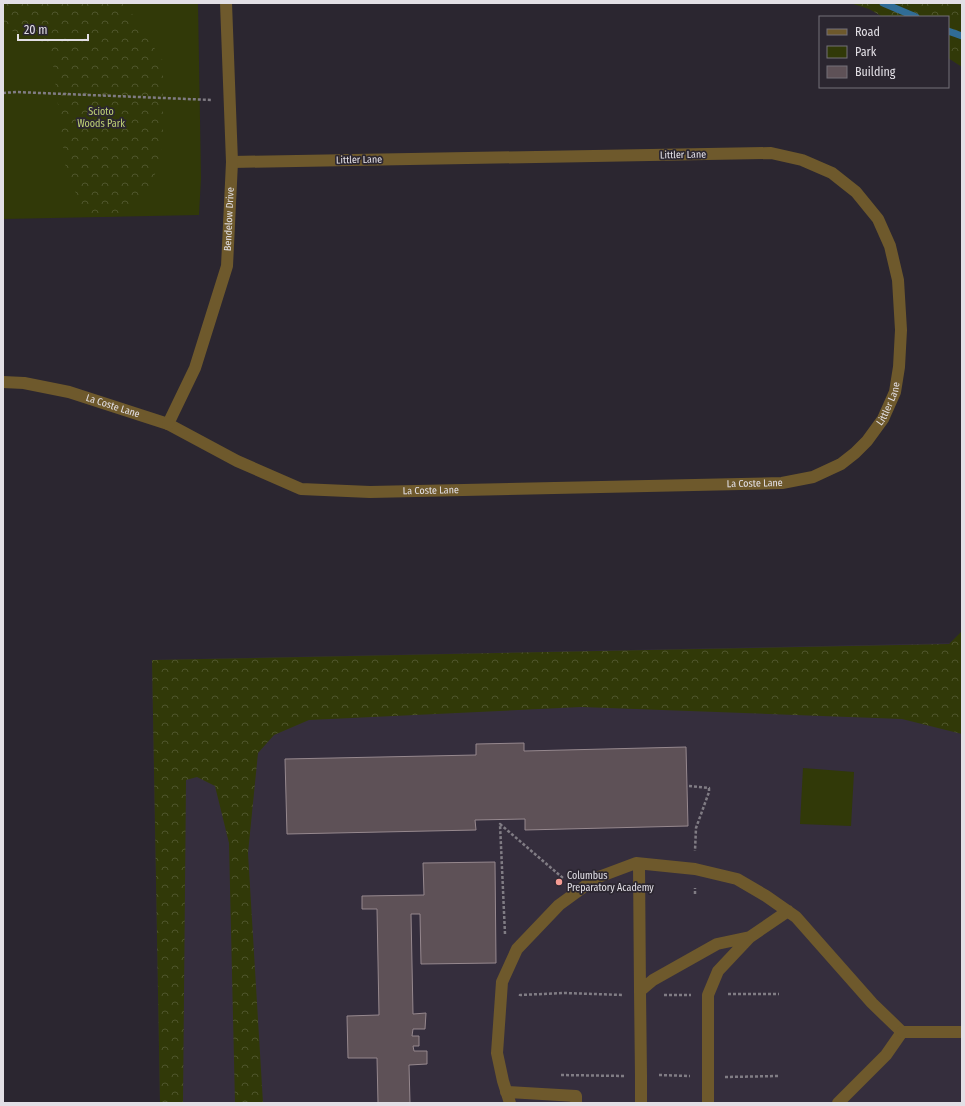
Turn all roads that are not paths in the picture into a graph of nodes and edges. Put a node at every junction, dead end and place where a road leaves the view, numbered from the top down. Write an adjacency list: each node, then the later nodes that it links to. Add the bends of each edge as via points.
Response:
1 (226, 3): 2 (street, Bendelow Drive)
2 (232, 162): 4 (street, Bendelow Drive, via 226,266 195,368); 5 (street, Littler Lane, via 771,153 802,160 832,174 856,192 878,219 890,246 898,280 901,330 895,392 883,419)
3 (3, 382): 4 (street, La Coste Lane, via 24,383 69,392)
4 (168, 424): 5 (street, La Coste Lane, via 237,461 301,489 370,492 782,483 813,477 841,464)
5 (867, 441)
6 (639, 864): 7 (street, via 695,869 737,879); 9 (street); 12 (street, via 596,878 559,905 517,949 501,987 497,1053)
7 (788, 911): 8 (street); 10 (street, via 796,916 872,1003)
8 (750, 937): 9 (street, via 717,944 653,980); 15 (street, via 718,971 708,994)
9 (640, 991): 14 (street)
10 (902, 1032): 11 (street); 16 (street, via 886,1055)
11 (962, 1032)
12 (508, 1098): 13 (street, via 576,1096)
13 (576, 1103)
14 (641, 1103)
15 (708, 1103)
16 (838, 1103)

